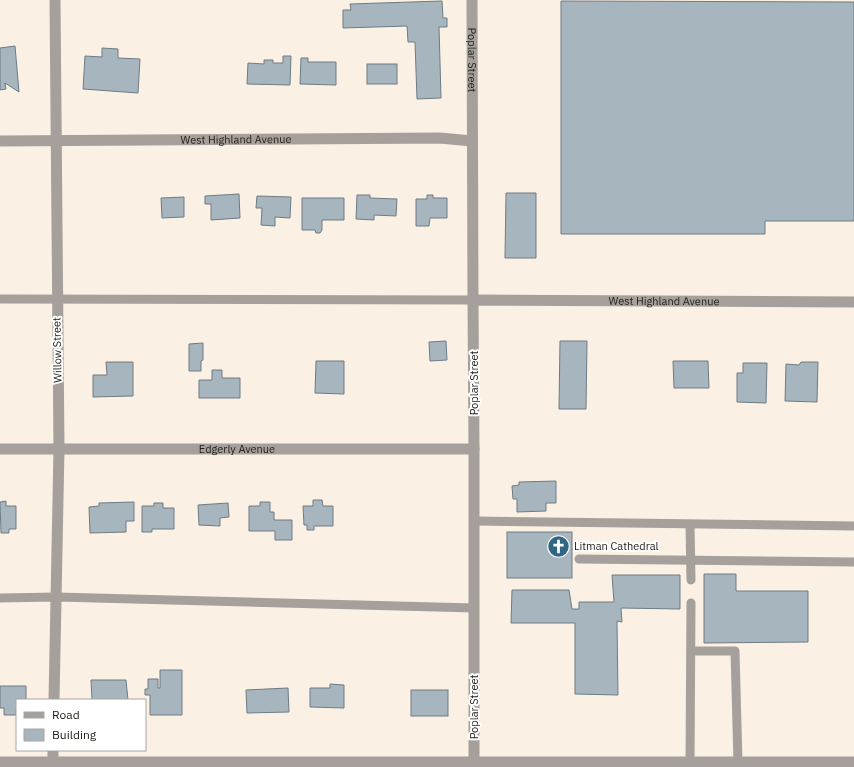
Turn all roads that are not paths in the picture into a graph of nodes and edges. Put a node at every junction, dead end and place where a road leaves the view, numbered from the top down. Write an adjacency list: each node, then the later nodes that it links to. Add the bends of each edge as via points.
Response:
1 (54, 0): 3 (street, Willow Street)
2 (472, 0): 5 (street, Poplar Street)
3 (56, 139): 4 (street, West Highland Avenue); 5 (street, West Highland Avenue, via 440,138); 7 (street, Willow Street)
4 (0, 141)
5 (472, 141): 8 (street, Poplar Street)
6 (0, 299): 7 (lane)
7 (56, 299): 8 (lane); 11 (street, Willow Street)
8 (473, 300): 9 (street, West Highland Avenue); 12 (street, Poplar Street)
9 (854, 302)
10 (0, 449): 11 (street, Edgerly Avenue)
11 (59, 449): 12 (street, Edgerly Avenue); 20 (street, Willow Street)
12 (474, 449): 13 (street, Poplar Street)
13 (474, 521): 14 (lane); 23 (street, Poplar Street)
14 (690, 525): 15 (lane); 17 (lane)
15 (854, 526)
16 (579, 559): 17 (lane)
17 (691, 559): 18 (lane); 19 (lane)
18 (854, 562)
19 (691, 580)
20 (57, 597): 21 (lane); 23 (lane); 25 (street, Willow Street)
21 (0, 598)
22 (691, 603): 24 (lane)
23 (474, 608): 32 (street, Poplar Street)
24 (692, 651): 29 (lane); 30 (lane, via 735,651)
25 (54, 699)
26 (53, 751): 31 (street)
27 (0, 762): 31 (street)
28 (854, 762): 30 (street)
29 (690, 763): 30 (street); 32 (street)
30 (738, 763)
31 (53, 764): 32 (street)
32 (474, 764)

